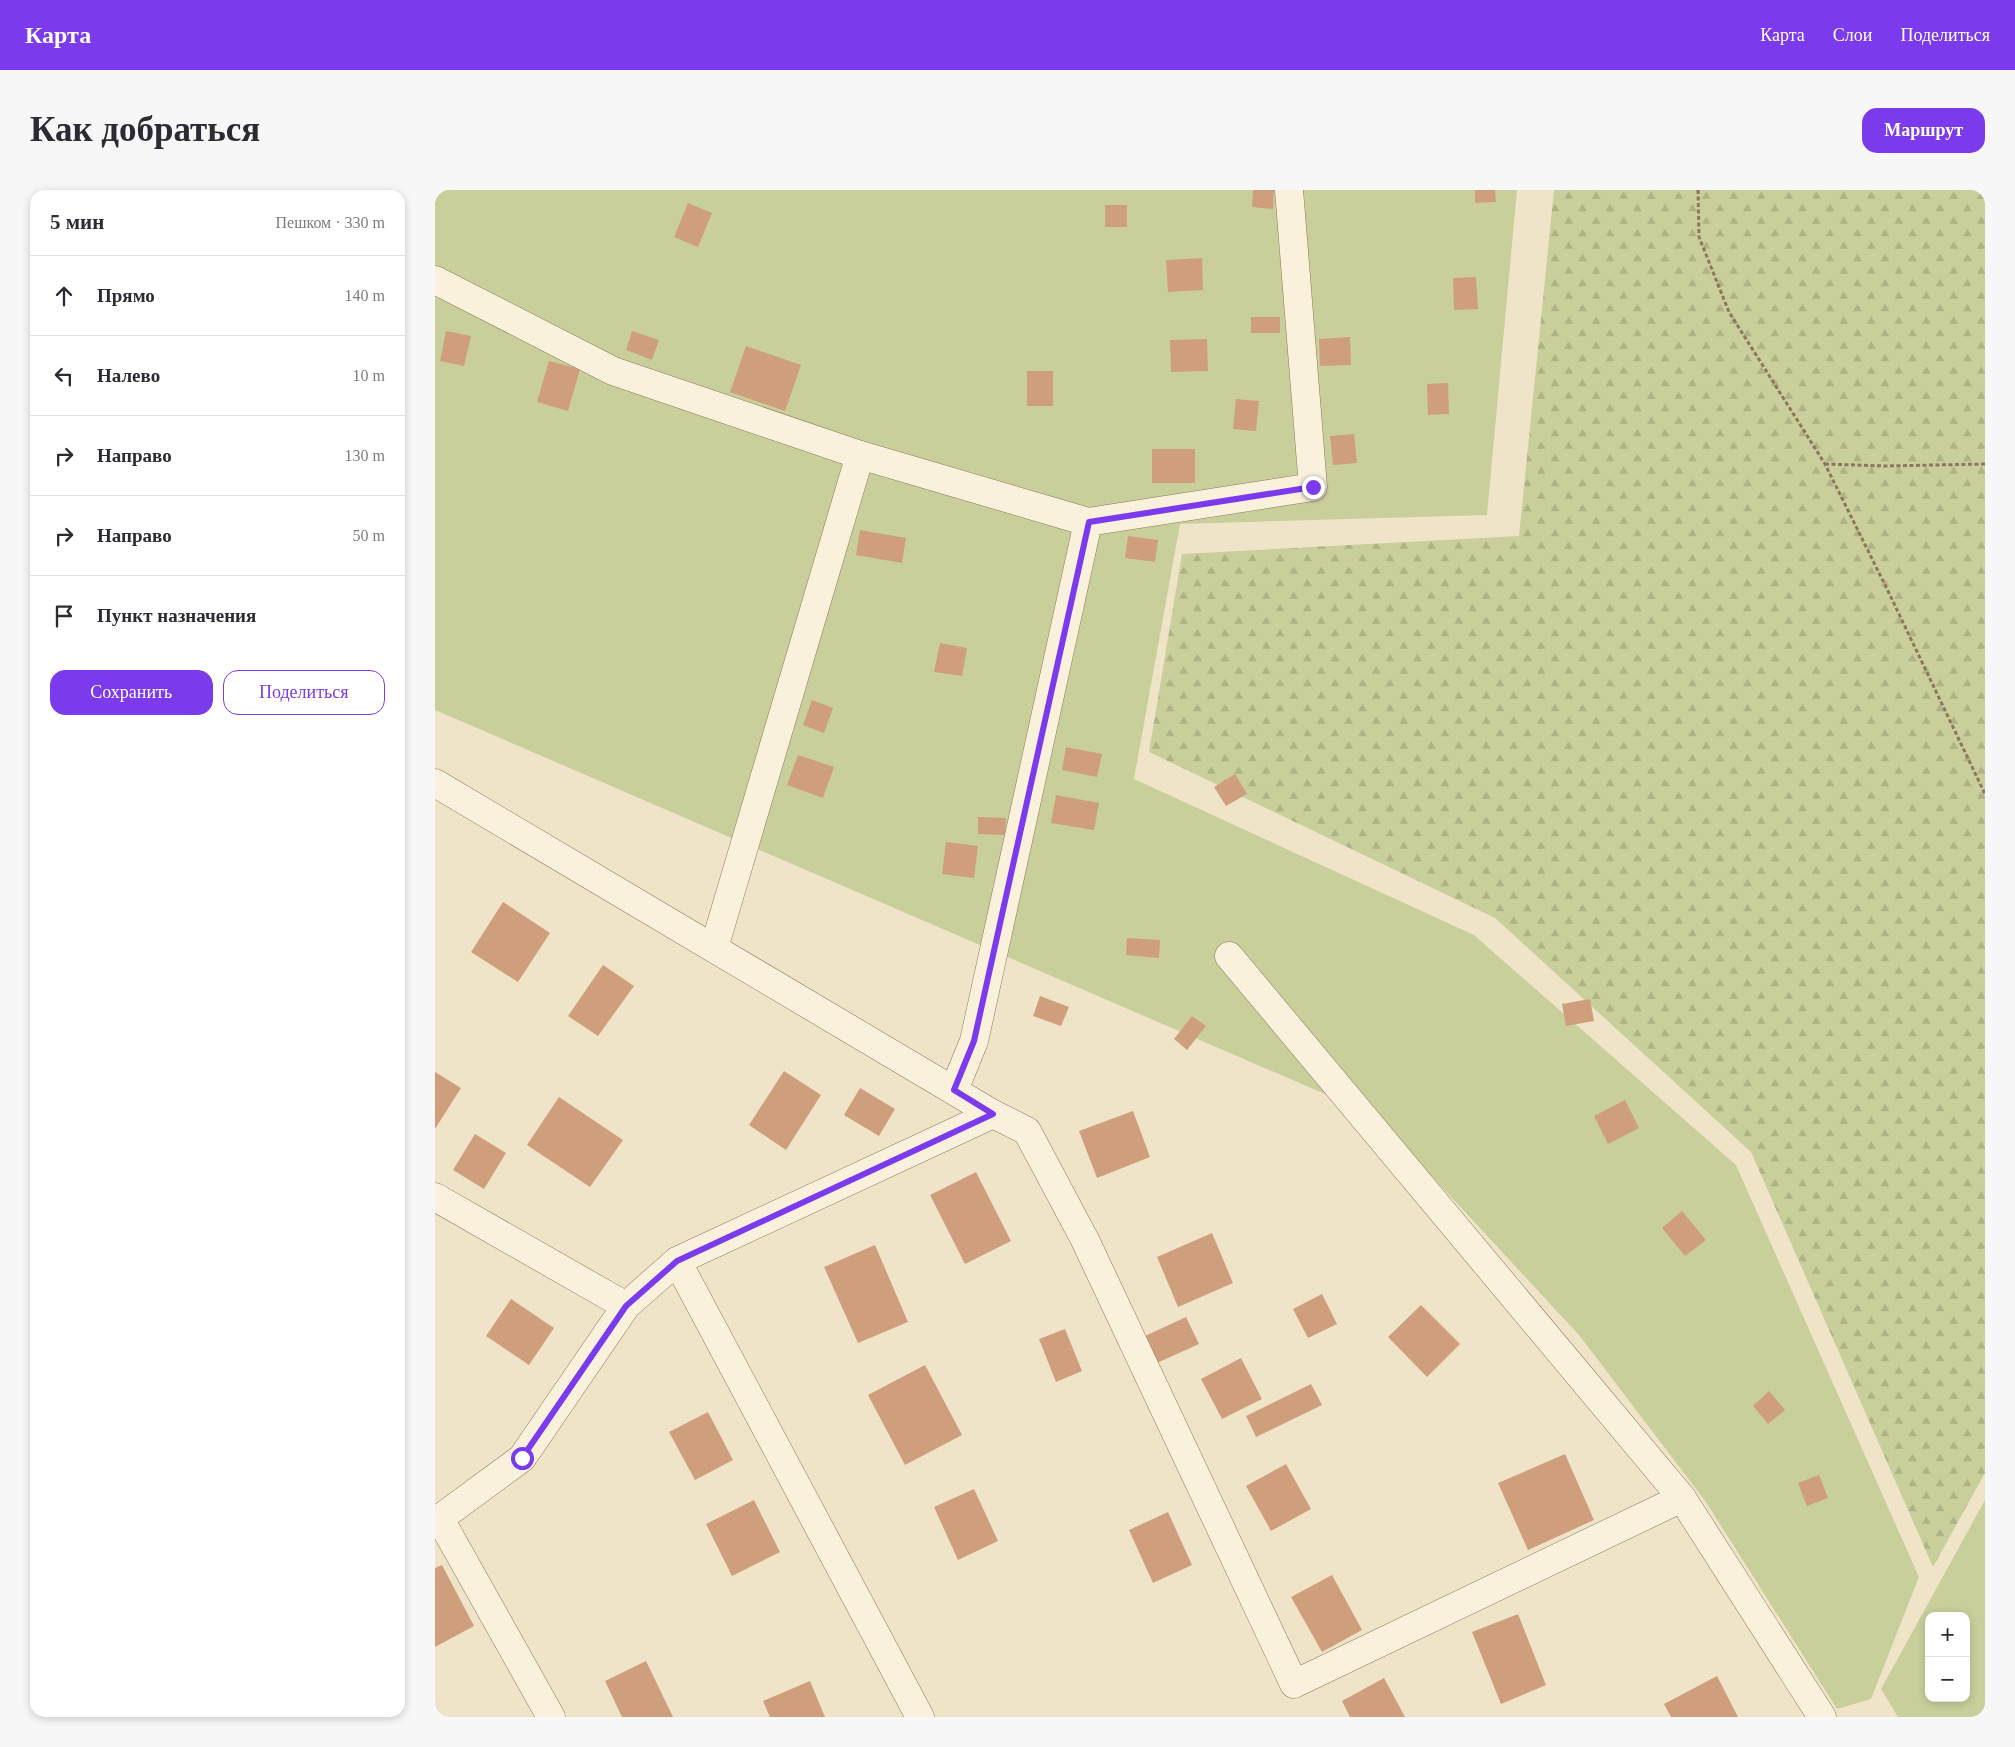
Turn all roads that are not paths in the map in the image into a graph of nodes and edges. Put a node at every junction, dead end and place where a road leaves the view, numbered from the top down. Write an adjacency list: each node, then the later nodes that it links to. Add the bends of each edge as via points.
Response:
1 (1289, 190): 4 (street, via 1313,487)
2 (435, 280): 3 (street, via 613,371)
3 (860, 456): 4 (street); 6 (street)
4 (1089, 522): 8 (street, via 974,1041)
5 (435, 783): 6 (street)
6 (714, 948): 8 (street)
7 (1229, 956): 13 (street)
8 (954, 1090): 9 (street)
9 (993, 1114): 11 (street); 13 (street, via 1027,1131 1085,1240 1294,1684)
10 (435, 1197): 12 (street)
11 (677, 1261): 12 (street); 16 (street)
12 (626, 1306): 14 (street, via 522,1458)
13 (1682, 1498): 17 (street)
14 (437, 1521): 15 (street)
15 (551, 1717)
16 (920, 1717)
17 (1822, 1717)

